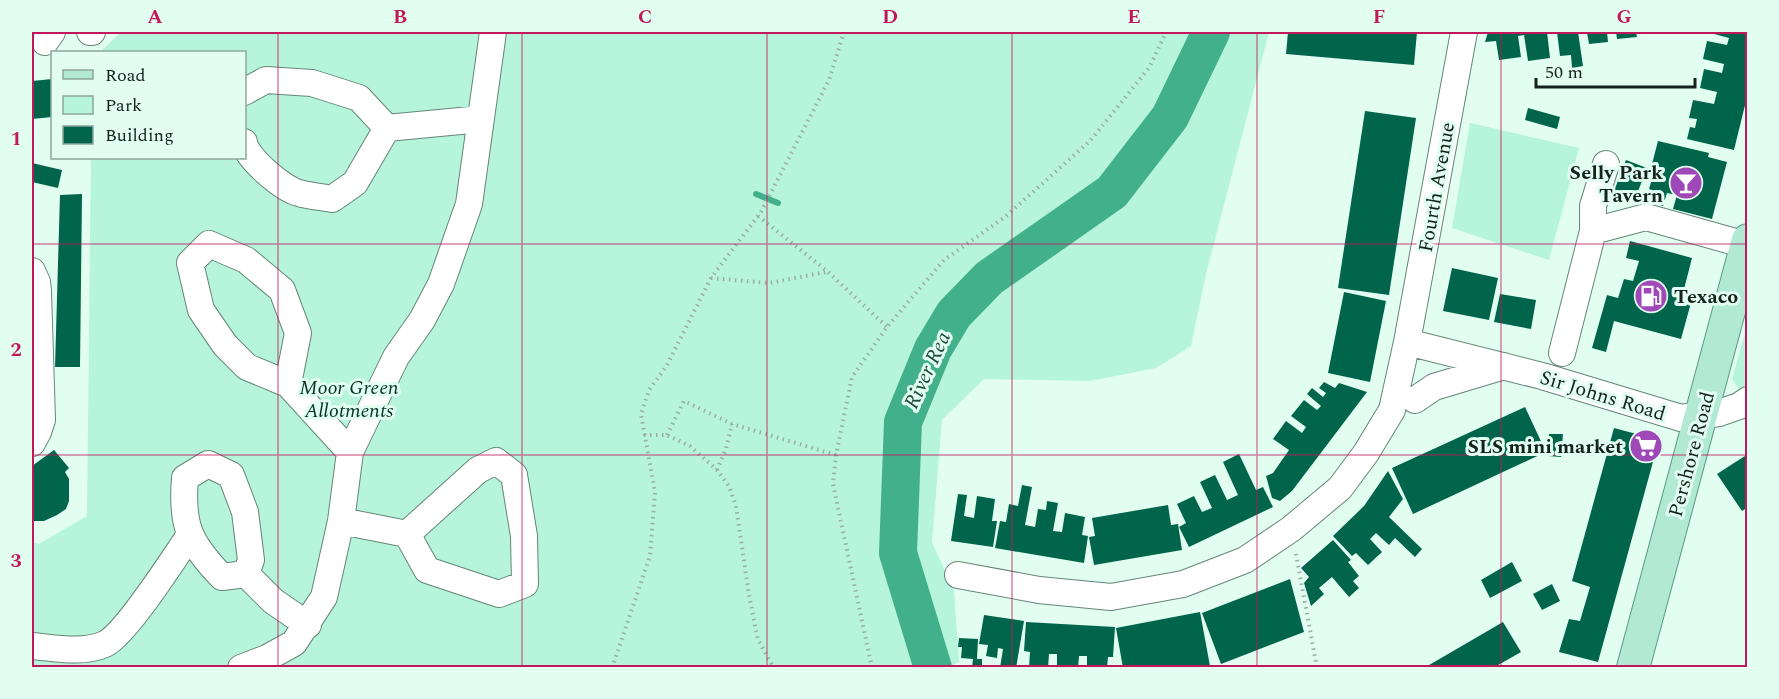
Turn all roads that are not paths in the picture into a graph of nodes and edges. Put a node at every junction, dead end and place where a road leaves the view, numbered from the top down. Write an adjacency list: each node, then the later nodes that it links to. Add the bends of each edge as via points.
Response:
1 (493, 32): 4 (street)
2 (1464, 32): 11 (street, Fourth Avenue)
3 (246, 91): 5 (street, via 266,80 312,83 359,98)
4 (481, 119): 5 (street); 20 (street, via 469,204 441,284 422,321 396,357)
5 (387, 128): 6 (street, via 355,183 332,199 297,193 265,171)
6 (246, 149)
7 (1606, 164): 8 (street, via 1593,206)
8 (1593, 231): 9 (street, via 1646,217); 13 (street)
9 (1747, 242): 18 (main road, Pershore Road)
10 (32, 271): 12 (street, via 38,282)
11 (1407, 342): 14 (street, Sir Johns Road); 25 (street, via 1392,410 1340,488 1292,529 1245,560 1183,584 1111,597 1039,590)
12 (36, 353): 19 (street, via 42,420)
13 (1562, 353)
14 (1504, 366): 16 (street, via 1434,387); 18 (street, Sir Johns Road, via 1681,418)
15 (288, 384): 15 (street, via 247,367 225,345 201,310 190,263 209,244 246,260 282,290 298,333); 20 (street)
16 (1415, 400)
17 (1748, 400): 18 (street, Sir Johns Road)
18 (1702, 416): 29 (main road, Pershore Road)
19 (32, 443)
20 (350, 452): 21 (street)
21 (341, 521): 22 (street); 26 (street, via 324,597)
22 (407, 534): 22 (street, via 427,570 499,594 525,584 524,537 514,475 496,461 478,470)
23 (190, 535): 24 (street, via 201,556 222,577); 24 (street, via 183,505 184,478 208,464 231,475 245,512 251,560); 27 (street, via 129,622 106,644 79,650)
24 (246, 574): 26 (street, via 273,601)
25 (958, 575)
26 (308, 625): 28 (street, via 294,643)
27 (32, 646)
28 (241, 668)
29 (1633, 668)

